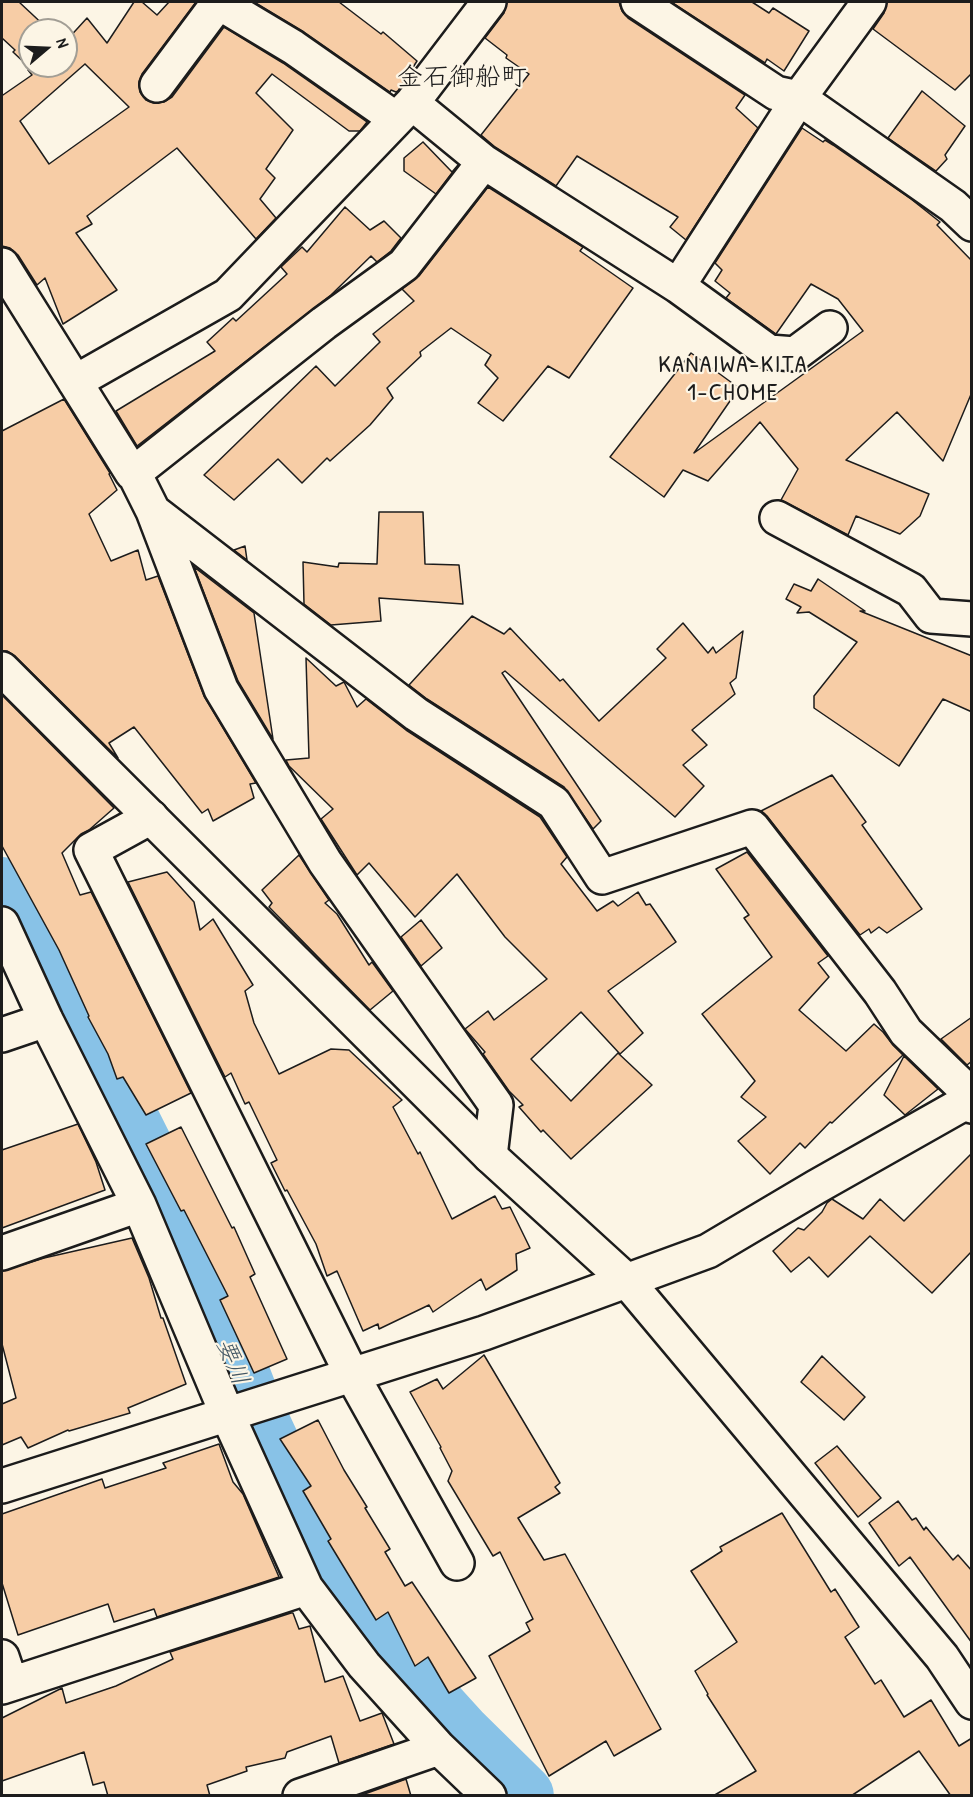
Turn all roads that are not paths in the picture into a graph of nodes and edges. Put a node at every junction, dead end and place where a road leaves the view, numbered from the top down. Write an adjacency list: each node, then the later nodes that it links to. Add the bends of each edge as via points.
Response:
1 (218, 2): 5 (street); 7 (street)
2 (489, 2): 7 (street)
3 (638, 2): 6 (street, via 776,93)
4 (869, 2): 6 (street)
5 (157, 85)
6 (799, 98): 9 (street); 11 (street)
7 (404, 111): 8 (street); 13 (street, via 228,295)
8 (484, 162): 11 (street); 14 (street, via 404,265)
9 (972, 224)
10 (2, 265): 13 (street)
11 (678, 286): 12 (street, via 769,352 795,354)
12 (830, 328)
13 (75, 382): 14 (street)
14 (134, 473): 15 (street)
15 (153, 511): 23 (street, via 416,714 554,803 602,877 752,827 880,992 906,1032); 24 (street, via 221,689 325,862 496,1105)
16 (777, 518): 17 (street, via 911,590 931,616)
17 (972, 619)
18 (2, 669): 19 (street)
19 (150, 817): 24 (street); 28 (street, via 91,850)
20 (2, 924): 21 (street)
21 (45, 1020): 22 (street); 25 (street)
22 (2, 1035)
23 (969, 1096): 27 (street, via 708,1251)
24 (490, 1156): 27 (street)
25 (139, 1204): 26 (street); 29 (street)
26 (2, 1253)
27 (627, 1281): 28 (street); 34 (street, via 942,1657)
28 (352, 1375): 29 (street); 31 (street)
29 (241, 1410): 30 (street); 32 (street)
30 (2, 1486)
31 (457, 1563)
32 (306, 1588): 33 (street); 35 (street, via 364,1665)
33 (5, 1676)
34 (972, 1702)
35 (439, 1748): 36 (street); 37 (street)
36 (300, 1796)
37 (489, 1796)

